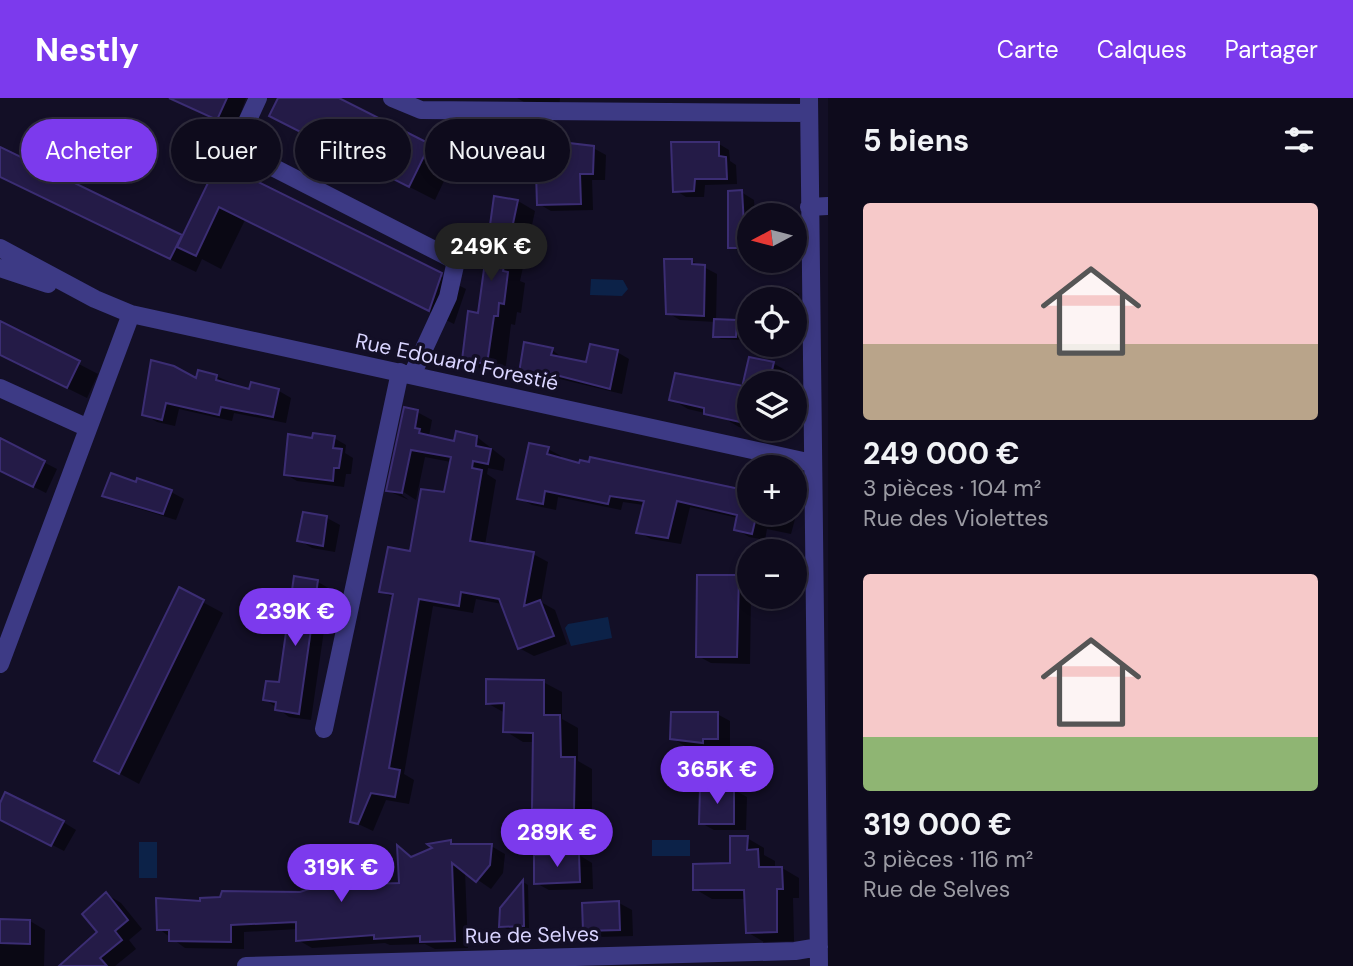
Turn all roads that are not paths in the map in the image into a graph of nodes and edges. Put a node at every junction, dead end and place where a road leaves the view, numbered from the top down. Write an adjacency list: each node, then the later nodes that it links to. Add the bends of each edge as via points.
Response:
1 (258, 98): 10 (street, via 235,148 456,261 448,297)
2 (392, 98): 3 (street, via 421,110)
3 (809, 106): 5 (street)
4 (828, 206): 5 (street)
5 (809, 207): 13 (street)
6 (0, 248): 8 (street, Rue Edouard Forestié)
7 (0, 268): 8 (street, Rue Edouard Forestié)
8 (95, 299): 9 (street, Rue Edouard Forestié)
9 (131, 314): 10 (street, Rue Edouard Forestié); 12 (street)
10 (406, 374): 14 (street, Rue Edouard Forestié); 16 (street)
11 (0, 388): 12 (street)
12 (88, 428): 15 (street)
13 (820, 438): 14 (street)
14 (812, 463): 17 (street)
15 (0, 664)
16 (324, 729)
17 (819, 947): 18 (street, Rue de Selves); 20 (street)
18 (468, 962): 19 (street, Rue de Selves)
19 (246, 966)
20 (819, 966)

